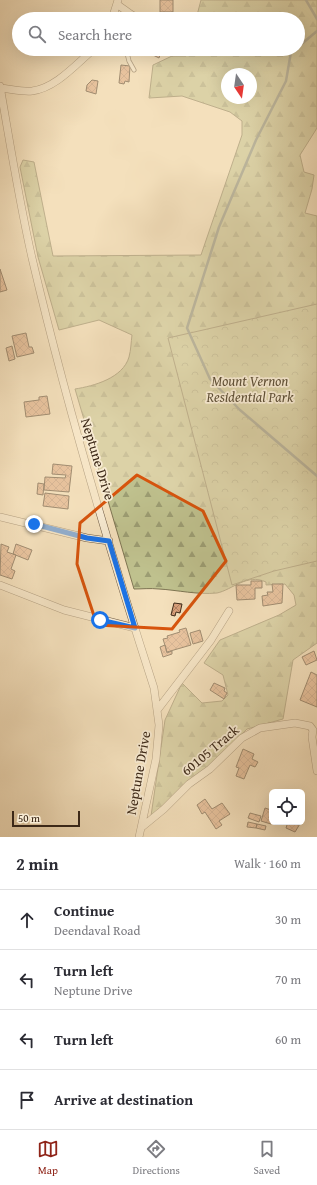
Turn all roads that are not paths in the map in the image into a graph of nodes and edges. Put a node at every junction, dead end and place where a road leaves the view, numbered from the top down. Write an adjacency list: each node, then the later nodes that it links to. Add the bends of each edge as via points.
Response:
1 (118, 2): 2 (street); 3 (street)
2 (114, 12)
3 (127, 12)
4 (86, 56): 7 (street, via 44,88 31,91)
5 (128, 56): 6 (lane)
6 (134, 70)
7 (0, 87): 9 (street, Neptune Drive, via 32,256 72,415)
8 (0, 518): 9 (street)
9 (109, 541): 12 (street, Neptune Drive)
10 (0, 585): 12 (street, via 64,610)
11 (229, 611): 13 (street, via 211,640)
12 (135, 628): 13 (street, Neptune Drive)
13 (158, 709): 15 (street, Neptune Drive, via 156,759)
14 (317, 771): 15 (street, 60105 Track, via 313,730 310,726 295,723 260,728 242,738)
15 (142, 827): 16 (street, Neptune Drive)
16 (139, 837)

